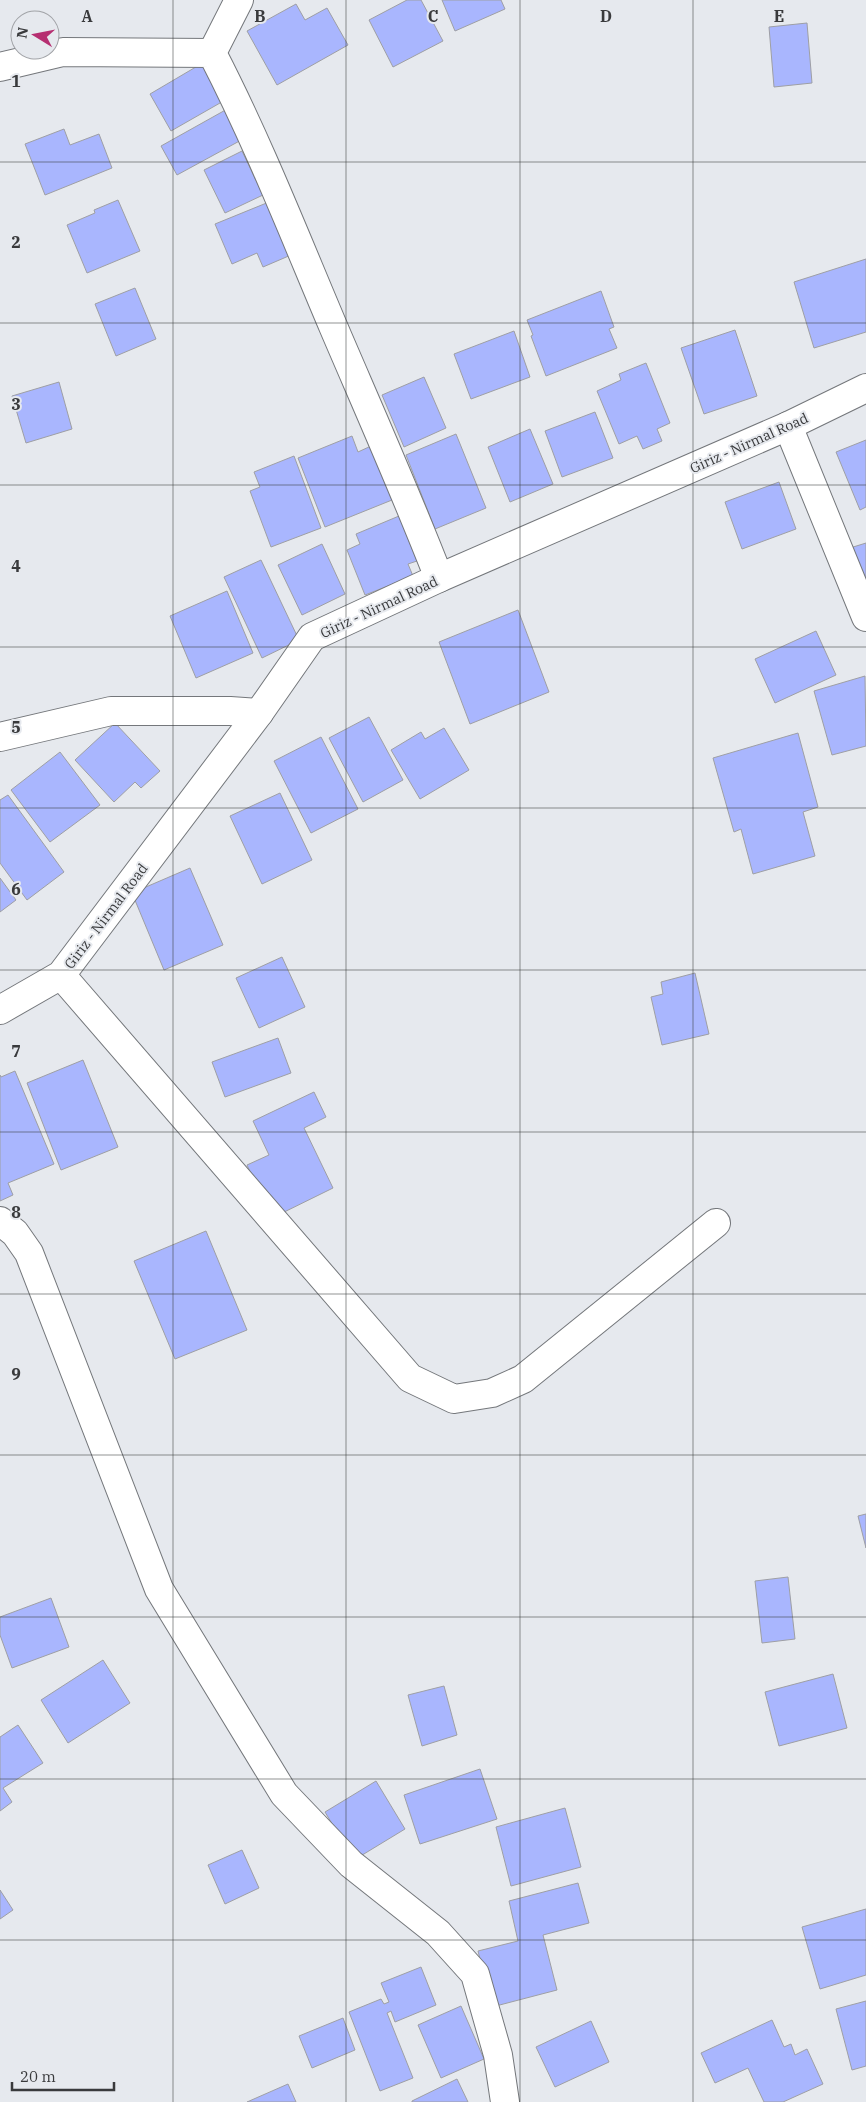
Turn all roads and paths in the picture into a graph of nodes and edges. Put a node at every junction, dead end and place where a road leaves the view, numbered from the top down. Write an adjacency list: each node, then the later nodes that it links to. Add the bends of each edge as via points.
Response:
1 (239, 0): 2 (street)
2 (212, 53): 3 (street, via 63,52); 6 (street, via 241,108 281,199)
3 (0, 67)
4 (866, 388): 5 (street, Giriz - Nirmal Road)
5 (788, 426): 6 (street, Giriz - Nirmal Road); 7 (street)
6 (439, 578): 8 (street, Giriz - Nirmal Road, via 312,637)
7 (866, 617)
8 (259, 713): 9 (street, via 111,711); 10 (street, Giriz - Nirmal Road)
9 (0, 737)
10 (61, 975): 11 (street, Giriz - Nirmal Road); 13 (street, via 410,1378 454,1399 492,1393 523,1379)
11 (0, 1010)
12 (0, 1221): 14 (street, via 15,1233 29,1253 159,1589 284,1794 351,1864 438,1933 475,1974 498,2055)
13 (716, 1223)
14 (505, 2102)

